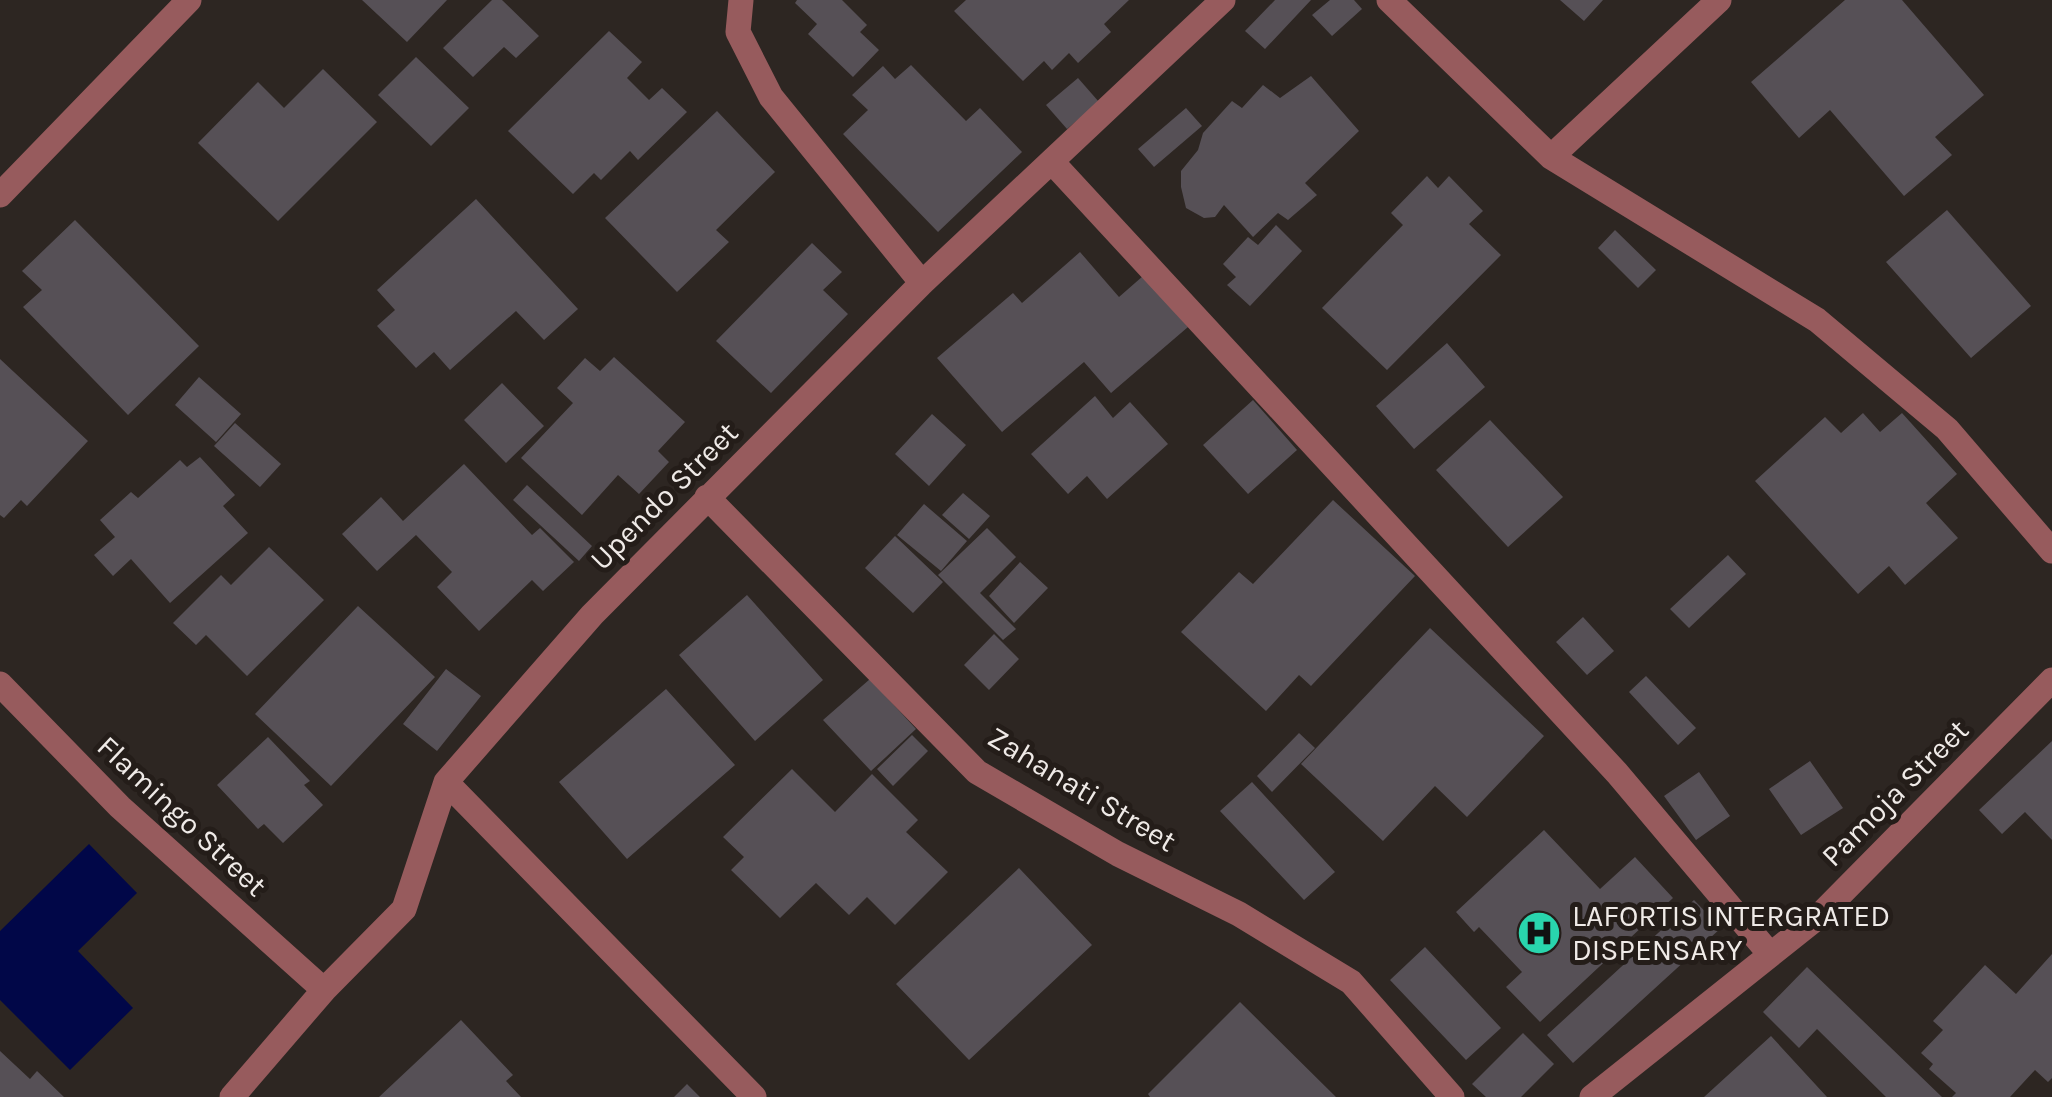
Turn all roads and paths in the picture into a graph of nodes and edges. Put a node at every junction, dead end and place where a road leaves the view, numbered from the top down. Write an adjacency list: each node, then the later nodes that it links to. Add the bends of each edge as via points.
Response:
1 (190, 0): 8 (street)
2 (741, 0): 9 (street, via 738,32 771,97)
3 (1223, 0): 7 (street, Upendo Street)
4 (1389, 0): 6 (street)
5 (1719, 0): 6 (street)
6 (1552, 157): 11 (street, via 1818,320 1947,430)
7 (1053, 162): 9 (street, Upendo Street); 15 (street, via 1617,772)
8 (0, 195)
9 (922, 283): 10 (street, Upendo Street)
10 (707, 497): 14 (street, Upendo Street, via 592,615); 19 (street, Zahanati Street, via 977,772 1351,982)
11 (2052, 550)
12 (2052, 680): 15 (street, Pamoja Street, via 1831,904)
13 (0, 684): 16 (street, Flamingo Street, via 120,807)
14 (446, 782): 16 (street, Upendo Street, via 404,908); 18 (street)
15 (1769, 953): 20 (street, Pamoja Street)
16 (324, 990): 17 (street, Upendo Street)
17 (232, 1097)
18 (754, 1097)
19 (1452, 1097)
20 (1592, 1097)

